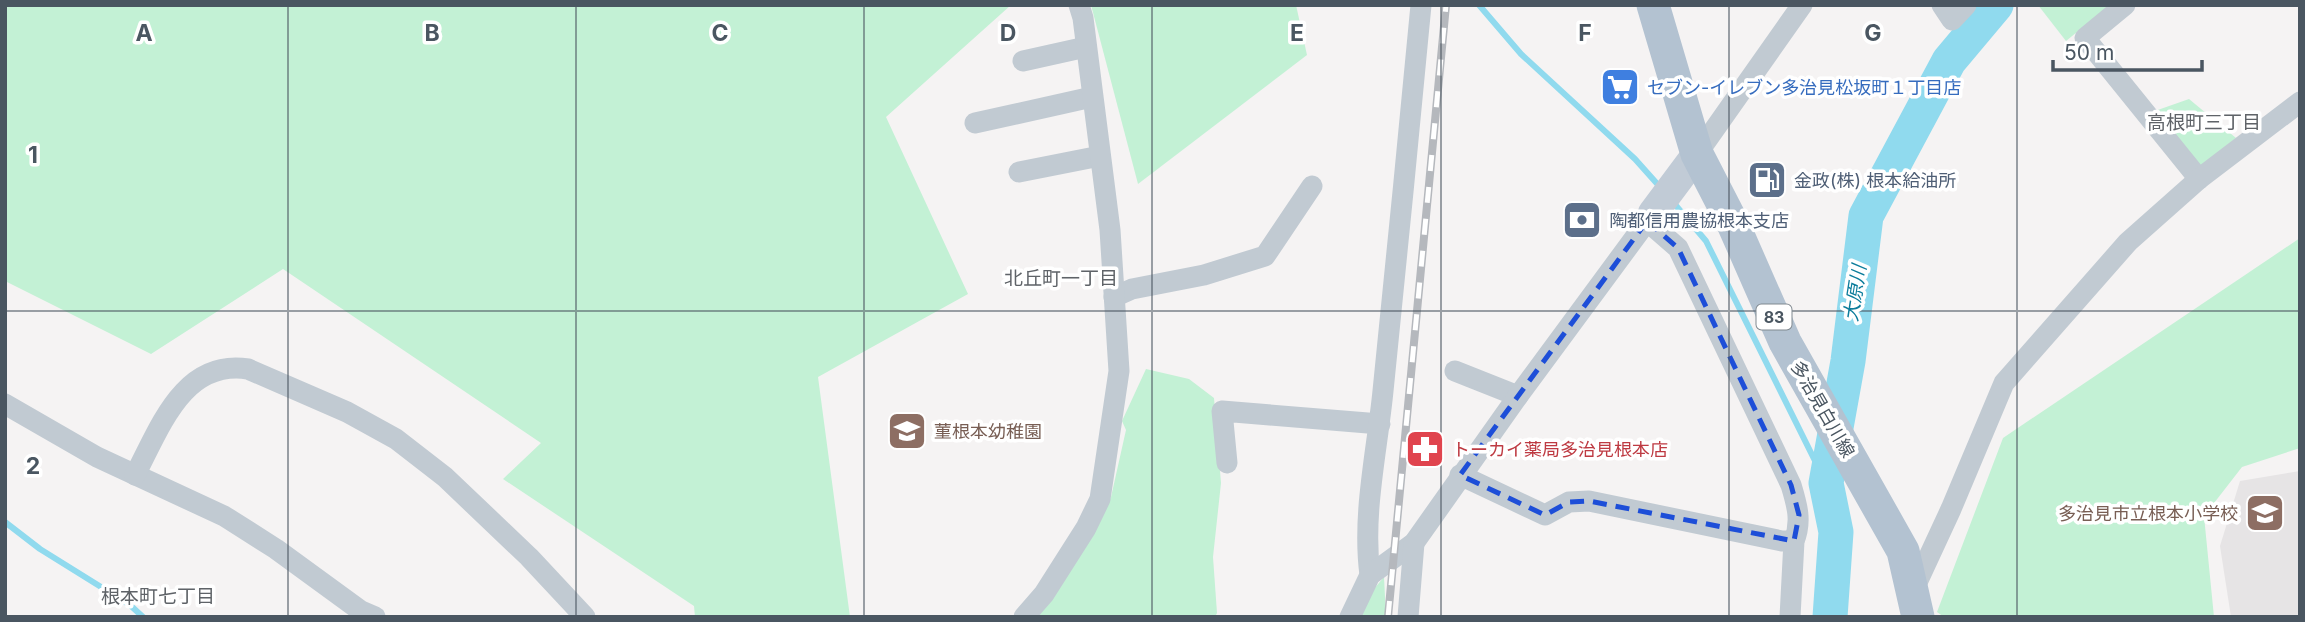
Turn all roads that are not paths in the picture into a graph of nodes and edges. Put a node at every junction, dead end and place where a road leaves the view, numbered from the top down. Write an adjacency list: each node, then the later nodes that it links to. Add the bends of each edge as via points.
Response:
1 (1079, 5): 8 (street)
2 (1421, 5): 23 (street)
3 (1653, 5): 13 (main road, 多治見白川線 / 83)
4 (1942, 5): 5 (street, via 1952,20)
5 (1966, 5)
6 (2125, 5): 16 (street, via 2085,38)
7 (1798, 7): 13 (street)
8 (1086, 47): 9 (street); 10 (street)
9 (1023, 61)
10 (1092, 97): 12 (street); 14 (street)
11 (2300, 102): 16 (street)
12 (975, 123)
13 (1697, 154): 18 (street); 30 (main road, 多治見白川線 / 83, via 1785,342 1903,551)
14 (1100, 156): 15 (street); 19 (street)
15 (1019, 172)
16 (2199, 179): 30 (street, via 2128,242 2004,383)
17 (1312, 186): 19 (street, via 1265,256)
18 (1650, 217): 21 (street); 27 (street, via 1678,248 1791,485 1799,515)
19 (1114, 297): 33 (street, via 1118,370 1100,499 1044,594)
20 (1455, 371): 21 (street)
21 (1518, 396): 26 (street)
22 (5, 404): 25 (street)
23 (1380, 424): 24 (street, via 1223,411); 29 (street, via 1366,550)
24 (1227, 463)
25 (135, 475): 31 (street, via 224,516); 32 (street, via 173,404 190,384 231,366 248,369 396,439 445,477)
26 (1460, 475): 27 (street, via 1545,516 1569,502 1589,501); 28 (street)
27 (1794, 541): 36 (street)
28 (1414, 542): 29 (street); 35 (street)
29 (1370, 575): 34 (street)
30 (1916, 604)
31 (375, 617)
32 (585, 617)
33 (1024, 617)
34 (1350, 617)
35 (1408, 617)
36 (1790, 617)

